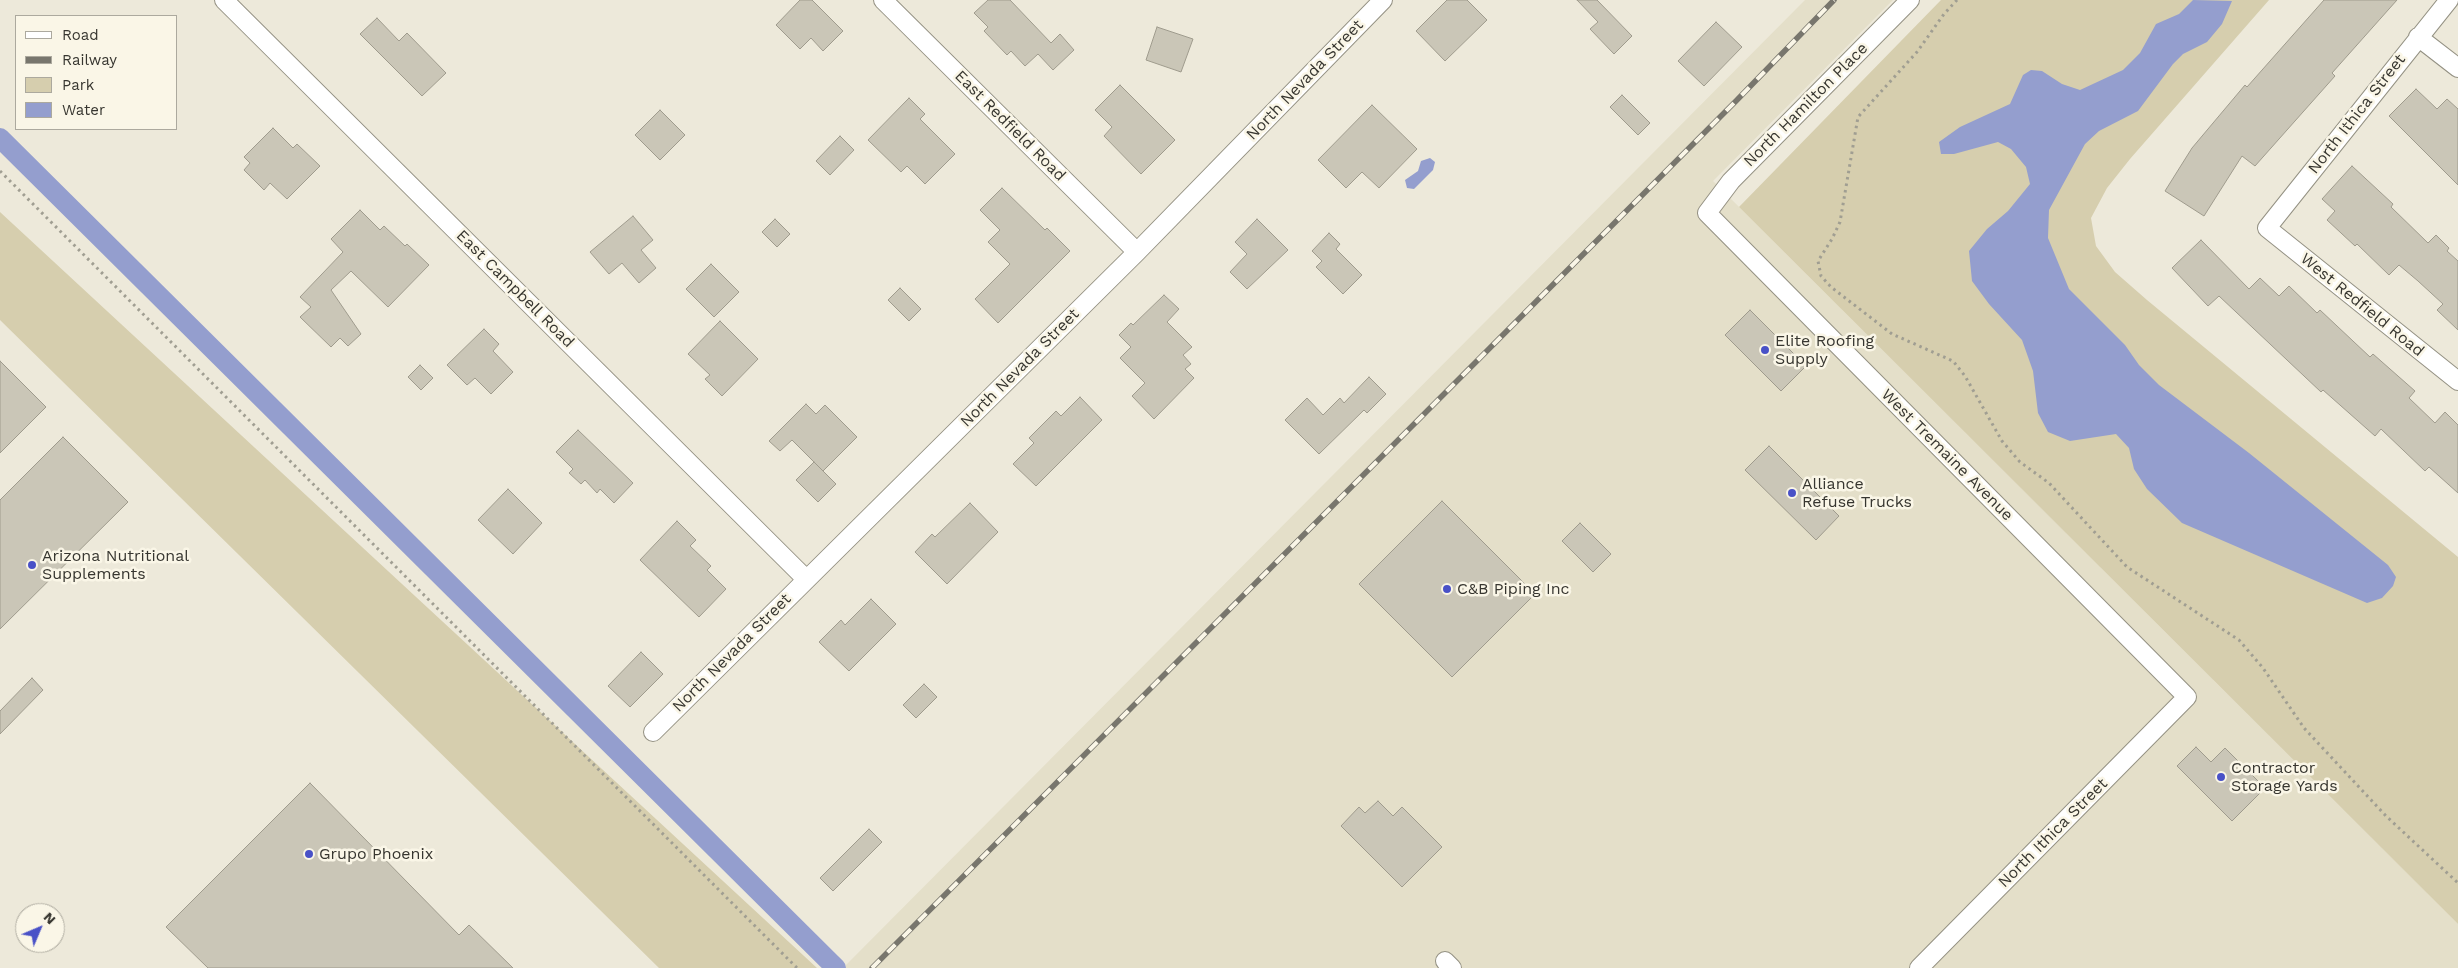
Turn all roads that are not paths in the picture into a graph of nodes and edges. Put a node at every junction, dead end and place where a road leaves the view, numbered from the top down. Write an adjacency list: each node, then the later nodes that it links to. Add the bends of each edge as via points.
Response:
1 (224, 0): 12 (street, East Campbell Road)
2 (883, 0): 10 (street, East Redfield Road)
3 (1383, 0): 10 (street, North Nevada Street)
4 (1910, 0): 8 (street, North Hamilton Place, via 1731,181)
5 (2449, 0): 6 (street, North Ithica Street)
6 (2418, 37): 7 (street); 9 (street, North Ithica Street)
7 (2458, 68)
8 (1707, 213): 13 (street, West Tremaine Avenue)
9 (2267, 228): 11 (street, West Redfield Road)
10 (1137, 252): 12 (street, North Nevada Street)
11 (2458, 381)
12 (806, 579): 14 (street, North Nevada Street)
13 (2187, 697): 15 (street, North Ithica Street)
14 (653, 732)
15 (1919, 968)

